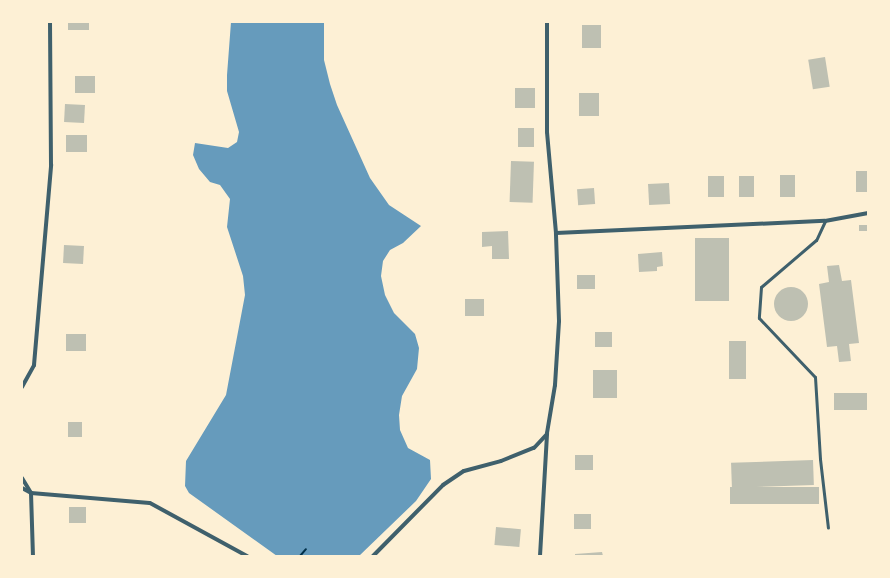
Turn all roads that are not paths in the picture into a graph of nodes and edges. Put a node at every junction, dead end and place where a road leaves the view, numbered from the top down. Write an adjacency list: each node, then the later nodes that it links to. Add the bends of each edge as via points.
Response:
1 (50, 22): 6 (street, via 51,165 34,365)
2 (547, 22): 5 (street, via 547,132)
3 (868, 214): 4 (street)
4 (825, 221): 5 (street); 11 (lane, via 816,240 761,287 759,318 815,377 820,459)
5 (556, 233): 7 (street, via 559,321 555,385)
6 (22, 387)
7 (547, 433): 14 (street, via 534,448 501,461 464,471 443,485); 15 (street)
8 (22, 478): 10 (street)
9 (22, 488): 10 (street)
10 (31, 493): 12 (street); 13 (street, via 150,503)
11 (828, 528)
12 (34, 556)
13 (247, 556)
14 (373, 556)
15 (540, 556)

